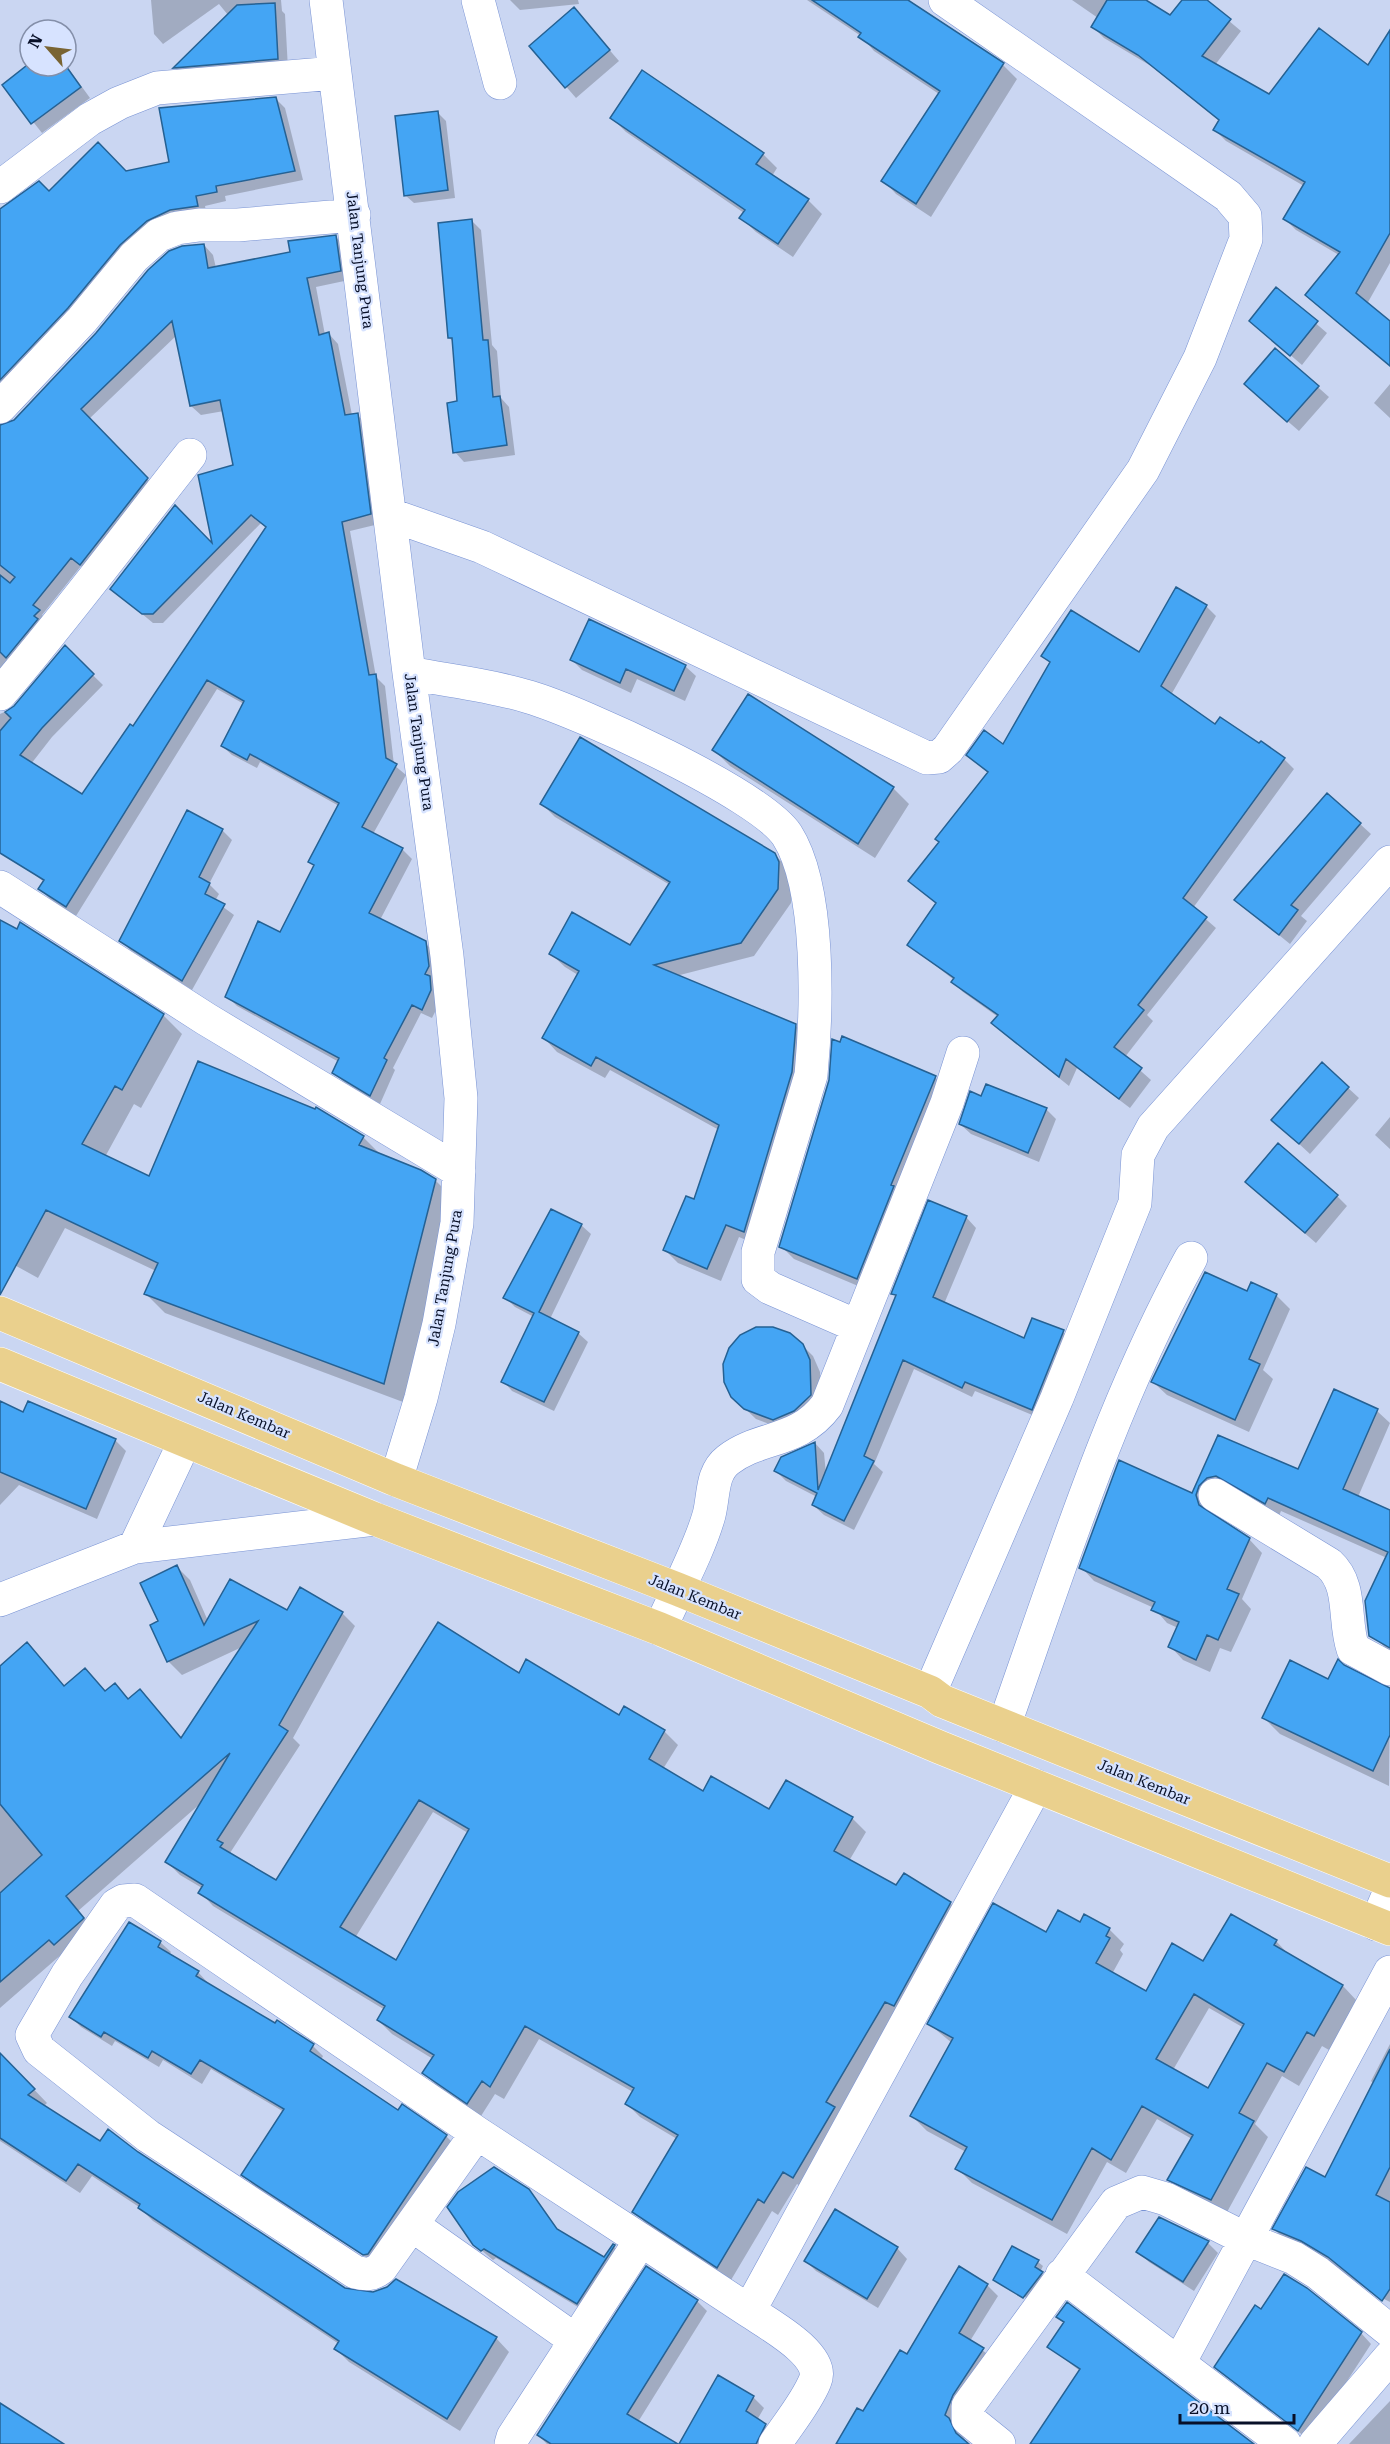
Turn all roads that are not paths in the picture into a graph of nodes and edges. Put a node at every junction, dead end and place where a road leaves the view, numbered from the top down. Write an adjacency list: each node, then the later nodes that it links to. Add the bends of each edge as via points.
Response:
1 (326, 0): 4 (street, Jalan Tanjung Pura)
2 (478, 0): 5 (street)
3 (945, 0): 10 (street, via 1228,196 1245,216 1247,229 1227,294 1200,358 1143,470 948,749 939,757 927,758 482,548)
4 (335, 73): 6 (street, via 157,88 90,119); 7 (street, Jalan Tanjung Pura)
5 (500, 83)
6 (0, 187)
7 (354, 216): 8 (street, via 199,225 159,235 134,257); 10 (street, Jalan Tanjung Pura)
8 (0, 406)
9 (190, 455): 12 (street, via 57,628)
10 (391, 515): 11 (street, Jalan Tanjung Pura)
11 (409, 673): 16 (street, Jalan Tanjung Pura, via 447,957 461,1098); 19 (street, via 529,696 592,722 657,751 739,796 771,816 786,834 800,861 809,897 815,996 813,1050 811,1075 758,1252 758,1279)
12 (0, 694)
13 (1390, 862): 30 (street, via 1153,1127 1138,1155 1135,1203)
14 (0, 887): 16 (street, via 206,1019)
15 (963, 1053): 19 (street, via 947,1103)
16 (459, 1171): 22 (street, Jalan Tanjung Pura, via 457,1223 439,1324)
17 (1191, 1258): 31 (street, via 1159,1316)
18 (0, 1312): 22 (main road, Jalan Kembar)
19 (857, 1326): 26 (street, via 833,1390 817,1419 807,1427 729,1459 718,1473 709,1515)
20 (0, 1364): 21 (main road)
21 (185, 1441): 24 (main road); 25 (street)
22 (396, 1480): 26 (main road, Jalan Kembar)
23 (1215, 1495): 29 (street, via 1339,1573 1344,1583 1353,1649)
24 (375, 1519): 25 (street); 28 (main road)
25 (135, 1547): 27 (street)
26 (682, 1578): 28 (street); 30 (main road, Jalan Kembar)
27 (0, 1600)
28 (660, 1629): 32 (main road)
29 (1390, 1669)
30 (936, 1697): 31 (main road, Jalan Kembar)
31 (995, 1722): 33 (main road, Jalan Kembar)
32 (1036, 1786): 35 (main road); 42 (street)
33 (1390, 1881)
34 (1390, 1891): 35 (street)
35 (1383, 1926)
36 (1390, 1972): 39 (street)
37 (477, 2133): 38 (street); 38 (street, via 144,1904 129,1900 116,1905 34,2028 32,2035 39,2050 148,2136 355,2272 376,2272); 40 (street)
38 (412, 2225): 44 (street)
39 (1246, 2239): 41 (street, via 1166,2199 1142,2192 1116,2203); 43 (street, via 1294,2258 1318,2273); 46 (street)
40 (641, 2240): 42 (street); 44 (street)
41 (1062, 2275): 46 (street); 49 (street, via 968,2406 968,2419)
42 (749, 2311): 48 (street, via 808,2353 816,2367 815,2381)
43 (1390, 2331)
44 (575, 2340): 47 (street)
45 (1390, 2357): 51 (street)
46 (1179, 2363): 50 (street)
47 (511, 2444)
48 (775, 2444)
49 (999, 2444)
50 (1285, 2444)
51 (1315, 2444)

